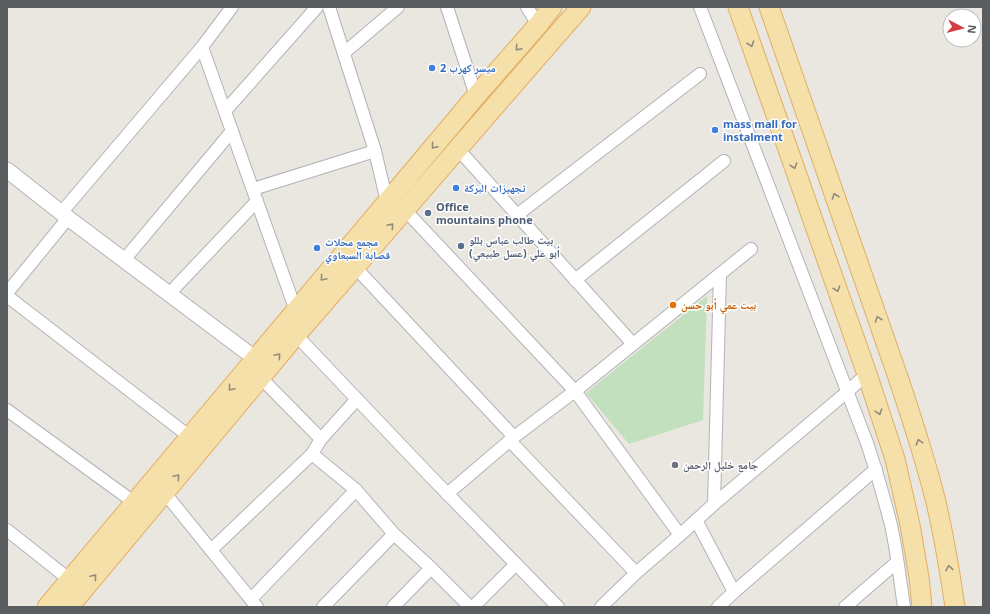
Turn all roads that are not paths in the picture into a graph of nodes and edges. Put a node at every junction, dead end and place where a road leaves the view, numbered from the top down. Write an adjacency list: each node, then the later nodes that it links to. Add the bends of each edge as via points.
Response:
1 (232, 7): 13 (street)
2 (317, 7): 17 (street)
3 (329, 7): 14 (street)
4 (398, 7): 14 (street)
5 (448, 7): 16 (street)
6 (527, 7): 12 (street)
7 (552, 7): 12 (main road)
8 (581, 7): 19 (main road)
9 (700, 7): 44 (street)
10 (738, 7): 41 (main road, one-way to 41)
11 (769, 7): 81 (main road, one-way to 11, via 949,564 920,442)
12 (538, 25): 16 (main road, one-way to 16)
13 (202, 47): 17 (street); 27 (street)
14 (344, 53): 20 (street)
15 (700, 74): 28 (street)
16 (476, 96): 25 (main road, one-way to 25)
17 (225, 111): 18 (street)
18 (232, 131): 23 (street); 30 (street)
19 (458, 149): 26 (main road); 28 (street)
20 (375, 151): 23 (street); 25 (street)
21 (724, 161): 33 (street)
22 (7, 171): 27 (street)
23 (252, 189): 24 (street)
24 (257, 201): 35 (street); 37 (street)
25 (387, 202): 37 (main road, one-way to 37)
26 (405, 210): 31 (main road, one-way to 26); 43 (street)
27 (64, 216): 30 (street); 34 (street)
28 (517, 216): 33 (street)
29 (751, 249): 32 (street)
30 (124, 260): 35 (street)
31 (355, 267): 38 (main road); 49 (street)
32 (720, 274): 39 (street); 56 (street)
33 (575, 280): 39 (street)
34 (7, 293)
35 (169, 294): 40 (street)
36 (7, 296): 47 (street)
37 (296, 311): 40 (main road)
38 (296, 334): 42 (main road, one-way to 38); 45 (street)
39 (633, 344): 43 (street)
40 (256, 359): 47 (main road, one-way to 47)
41 (866, 374): 44 (street); 80 (main road, one-way to 80, via 894,459 911,532)
42 (260, 377): 48 (street); 53 (main road, one-way to 42)
43 (575, 391): 49 (street); 60 (street)
44 (847, 392): 51 (street); 56 (street)
45 (357, 399): 48 (street); 54 (street)
46 (7, 410): 55 (street)
47 (190, 436): 55 (main road)
48 (321, 438): 50 (street)
49 (512, 439): 54 (street); 65 (street)
50 (312, 454): 52 (street); 61 (street)
51 (876, 469): 62 (street); 67 (street)
52 (356, 490): 59 (street); 68 (street)
53 (164, 492): 61 (street); 69 (main road, one-way to 53)
54 (447, 494): 63 (street)
55 (135, 503): 66 (main road)
56 (714, 504): 57 (street)
57 (696, 520): 60 (street); 67 (street)
58 (7, 530): 66 (street)
59 (394, 534): 64 (street); 71 (street)
60 (680, 535): 65 (street)
61 (211, 550): 68 (street)
62 (897, 562): 78 (street); 79 (street)
63 (516, 564): 74 (street); 75 (street)
64 (431, 568): 72 (street); 73 (street)
65 (636, 573): 76 (street)
66 (70, 580): 70 (main road)
67 (734, 592): 77 (street)
68 (254, 603)
69 (77, 604)
70 (47, 607)
71 (323, 607)
72 (393, 607)
73 (470, 607)
74 (473, 607)
75 (558, 607)
76 (601, 607)
77 (718, 607)
78 (845, 607)
79 (904, 607)
80 (922, 607)
81 (955, 607)

